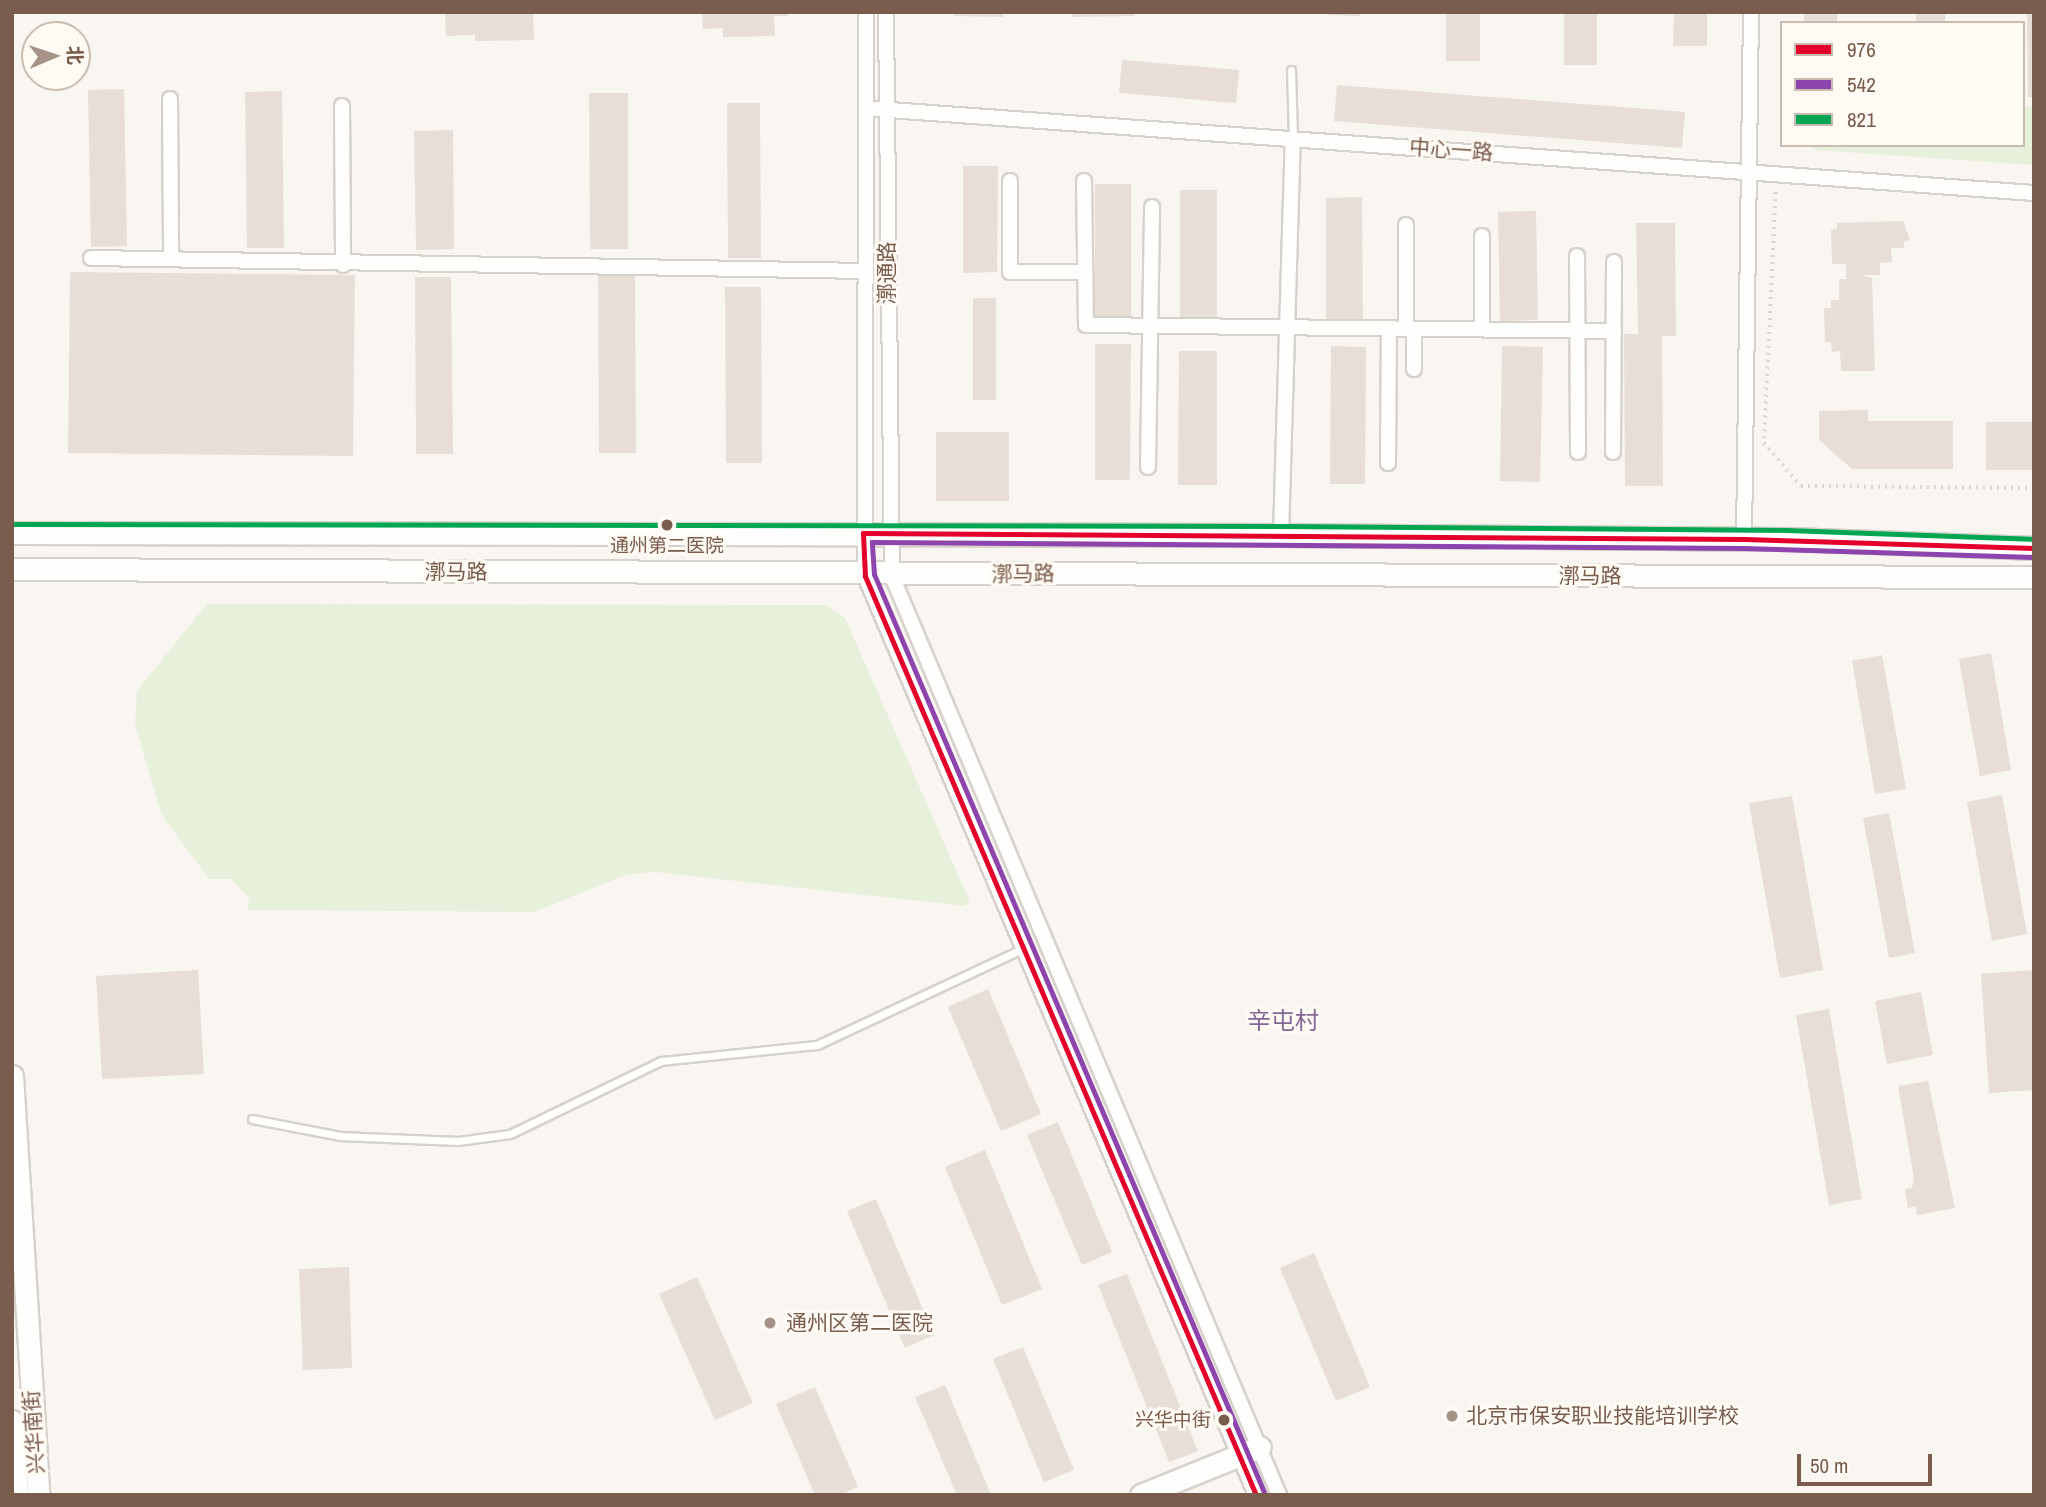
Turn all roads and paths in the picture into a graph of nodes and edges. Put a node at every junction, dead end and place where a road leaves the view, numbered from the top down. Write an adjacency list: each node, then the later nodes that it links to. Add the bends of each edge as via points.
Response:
1 (866, 12): 7 (street, 漷通路)
2 (886, 12): 8 (street, 漷通路)
3 (1751, 12): 10 (street)
4 (1291, 70): 9 (lane)
5 (170, 99): 20 (street)
6 (342, 106): 22 (street)
7 (868, 108): 8 (street, 中心一路); 23 (street, 漷通路)
8 (886, 109): 9 (street, 中心一路); 40 (street, 漷通路)
9 (1293, 138): 10 (street, 中心一路); 26 (street)
10 (1748, 172): 14 (street, 中心一路); 42 (street)
11 (1010, 181): 24 (street, via 1010,272)
12 (1084, 181): 24 (street)
13 (1786, 192): 37 (path, via 1772,192 1765,443 1801,486)
14 (2034, 193)
15 (1152, 207): 25 (street)
16 (1406, 225): 28 (street)
17 (1482, 236): 29 (street)
18 (1577, 256): 30 (street)
19 (91, 258): 20 (street)
20 (171, 258): 22 (street)
21 (1614, 262): 31 (street)
22 (343, 265): 23 (street)
23 (866, 271): 39 (street, 漷通路)
24 (1086, 272): 25 (street, via 1086,325)
25 (1152, 325): 26 (street); 36 (street)
26 (1287, 328): 27 (street); 41 (street)
27 (1389, 328): 28 (street); 35 (street)
28 (1410, 329): 29 (street); 32 (street)
29 (1482, 329): 30 (street)
30 (1578, 330): 31 (street); 33 (street)
31 (1614, 331): 34 (street)
32 (1414, 369)
33 (1578, 452)
34 (1613, 452)
35 (1388, 463)
36 (1148, 467)
37 (2034, 488)
38 (12, 533): 39 (main road, 漷马路)
39 (863, 533): 40 (main road, 漷马路); 45 (street)
40 (888, 534): 41 (main road, 漷马路); 46 (street)
41 (1281, 535): 42 (main road, 漷马路)
42 (1744, 539): 43 (main road, 漷马路)
43 (2034, 548)
44 (12, 569): 45 (main road, 漷马路)
45 (865, 576): 46 (main road, 漷马路); 48 (street)
46 (892, 576): 47 (main road, 漷马路); 52 (street)
47 (2034, 577)
48 (1026, 947): 50 (lane, via 817,1045 661,1061 510,1134 458,1141 340,1136); 52 (street)
49 (12, 1076): 54 (main road, 兴华南街)
50 (252, 1119)
51 (12, 1421): 53 (main road, 兴华南街)
52 (1250, 1451): 55 (main road); 56 (street); 57 (street)
53 (17, 1495)
54 (38, 1495)
55 (1141, 1495)
56 (1256, 1495)
57 (1279, 1495)

